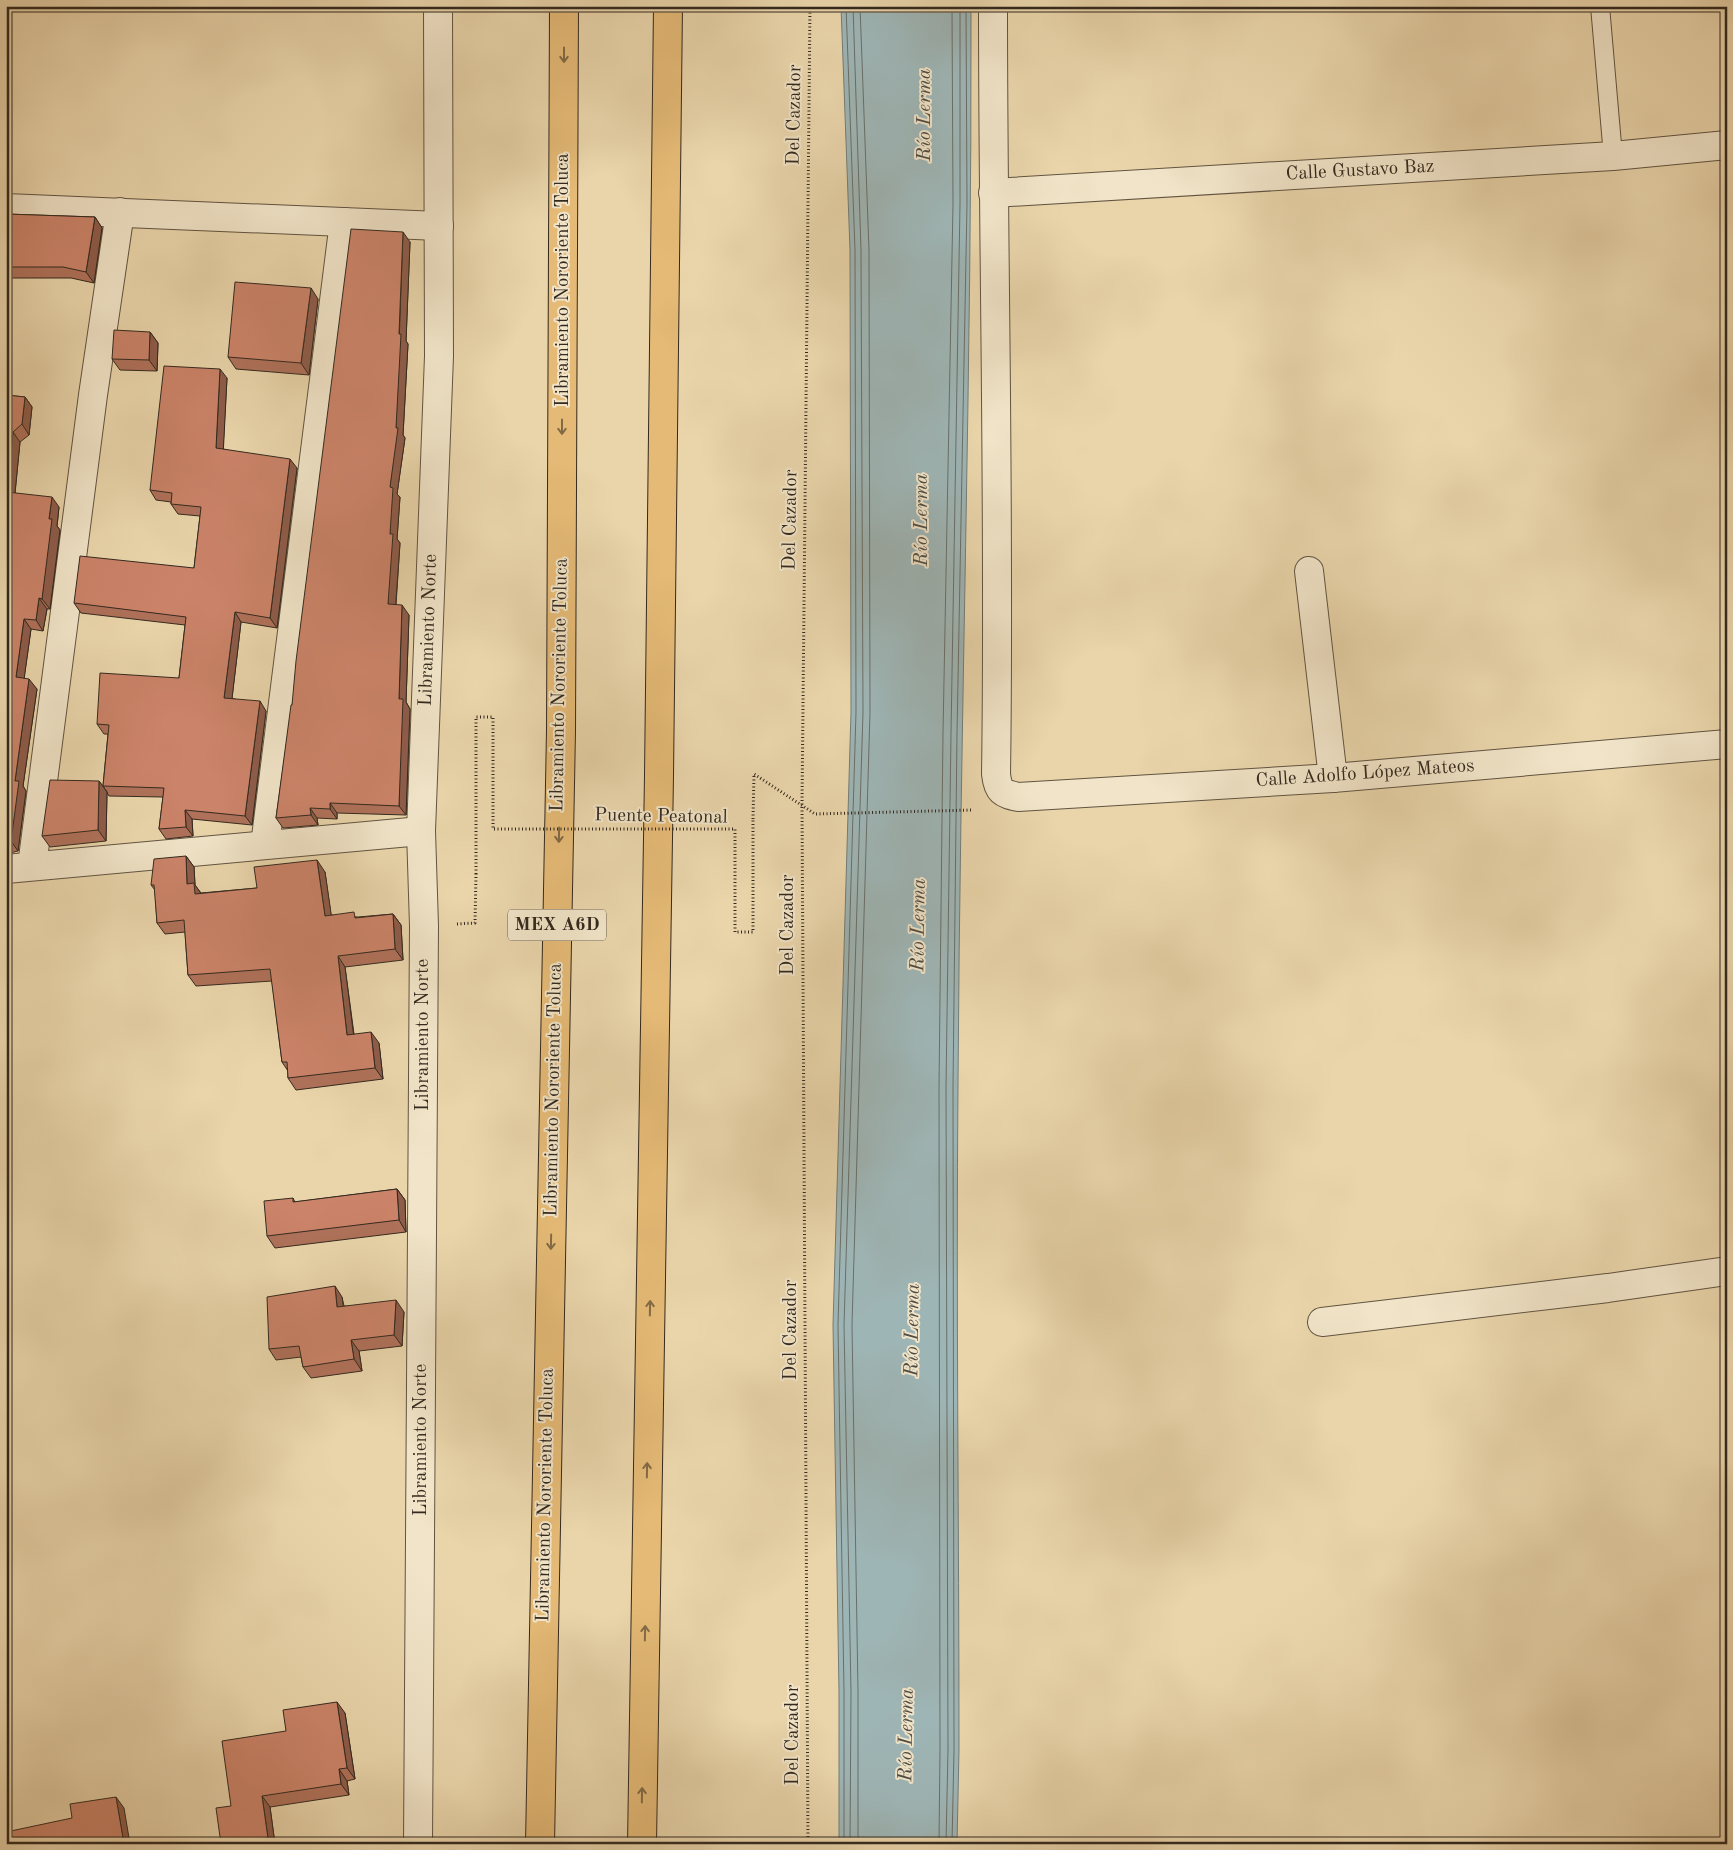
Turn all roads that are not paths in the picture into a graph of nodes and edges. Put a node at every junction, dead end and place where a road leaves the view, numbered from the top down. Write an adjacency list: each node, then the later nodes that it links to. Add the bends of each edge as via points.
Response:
1 (438, 6): 12 (street, Libramiento Norte)
2 (564, 6): 22 (highway, Libramiento Nororiente Toluca / MEX A6D, one-way to 22, via 561,731)
3 (668, 6): 23 (highway, one-way to 3)
4 (993, 6): 8 (street)
5 (1600, 6): 7 (lane)
6 (1727, 146): 7 (street, Calle Gustavo Baz)
7 (1613, 156): 8 (street, Calle Gustavo Baz)
8 (993, 193): 15 (street, Calle Adolfo López Mateos, via 998,500 997,786 1003,793 1018,797)
9 (6, 208): 10 (street)
10 (120, 212): 11 (street); 18 (street)
11 (344, 222): 12 (street); 17 (street)
12 (439, 226): 16 (street, Libramiento Norte, via 439,356)
13 (1309, 571): 15 (street)
14 (1727, 744): 15 (street, Calle Adolfo López Mateos)
15 (1333, 778)
16 (421, 831): 17 (street); 21 (street, Libramiento Norte, via 424,926)
17 (265, 845): 18 (street)
18 (19, 868)
19 (1727, 1271): 20 (street)
20 (1322, 1322)
21 (418, 1844)
22 (540, 1844)
23 (642, 1844)

